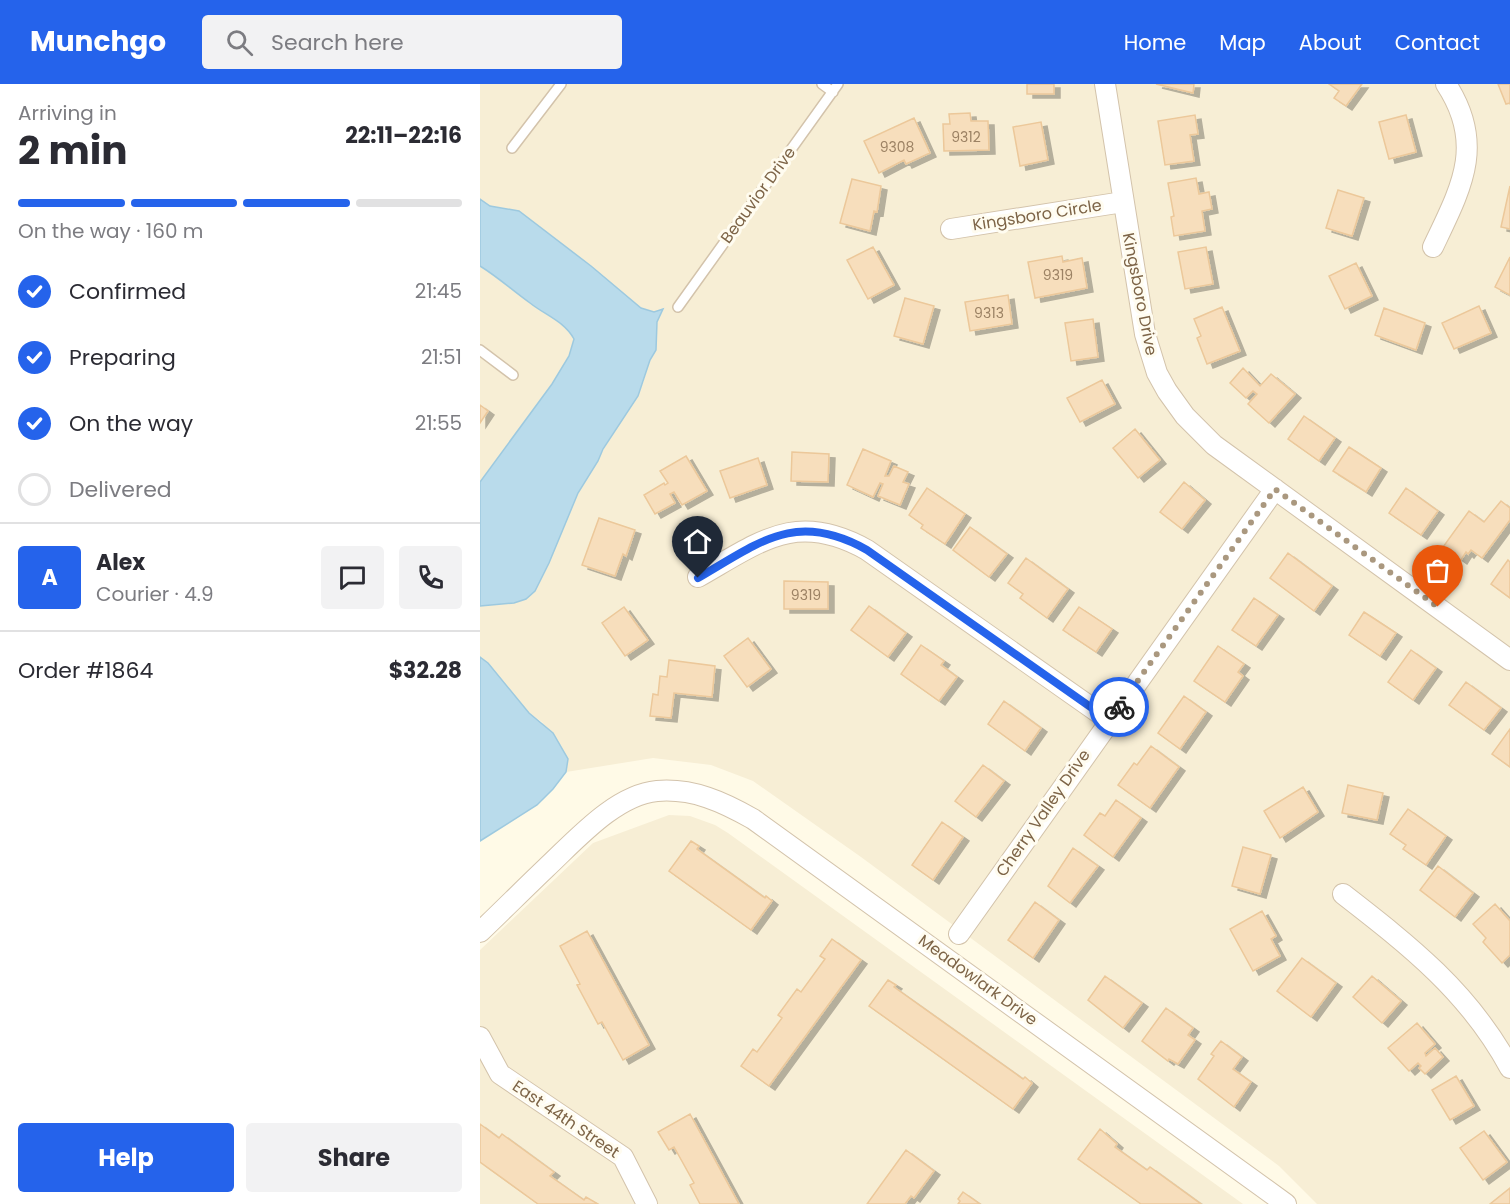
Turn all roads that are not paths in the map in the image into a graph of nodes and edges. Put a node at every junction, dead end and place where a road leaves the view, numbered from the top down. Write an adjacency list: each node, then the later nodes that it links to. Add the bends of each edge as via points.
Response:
1 (561, 84): 6 (lane)
2 (822, 84): 5 (lane)
3 (1105, 84): 7 (street, Kingsboro Drive)
4 (1446, 84): 9 (street, via 1462,119 1466,169)
5 (835, 88): 10 (lane, Beauvior Drive)
6 (512, 148)
7 (1123, 202): 8 (street, Kingsboro Circle); 13 (street, Kingsboro Drive, via 1145,334 1157,373 1199,431)
8 (951, 228)
9 (1433, 247)
10 (678, 307)
11 (480, 350): 12 (lane)
12 (513, 375)
13 (1275, 489): 15 (street, Kingsboro Drive); 16 (street, Cherry Valley Drive)
14 (698, 578): 16 (street, via 746,549 792,532 812,531 850,540)
15 (1510, 660)
16 (1109, 720): 19 (street, Cherry Valley Drive)
17 (1343, 894): 21 (street, via 1437,971 1475,1014)
18 (480, 932): 23 (street, Meadowlark Drive, via 594,823 631,799 655,791 696,793 726,803)
19 (958, 933)
20 (480, 1037): 22 (street, East 44th Street, via 500,1074 623,1157)
21 (1510, 1068)
22 (647, 1204)
23 (1286, 1204)

